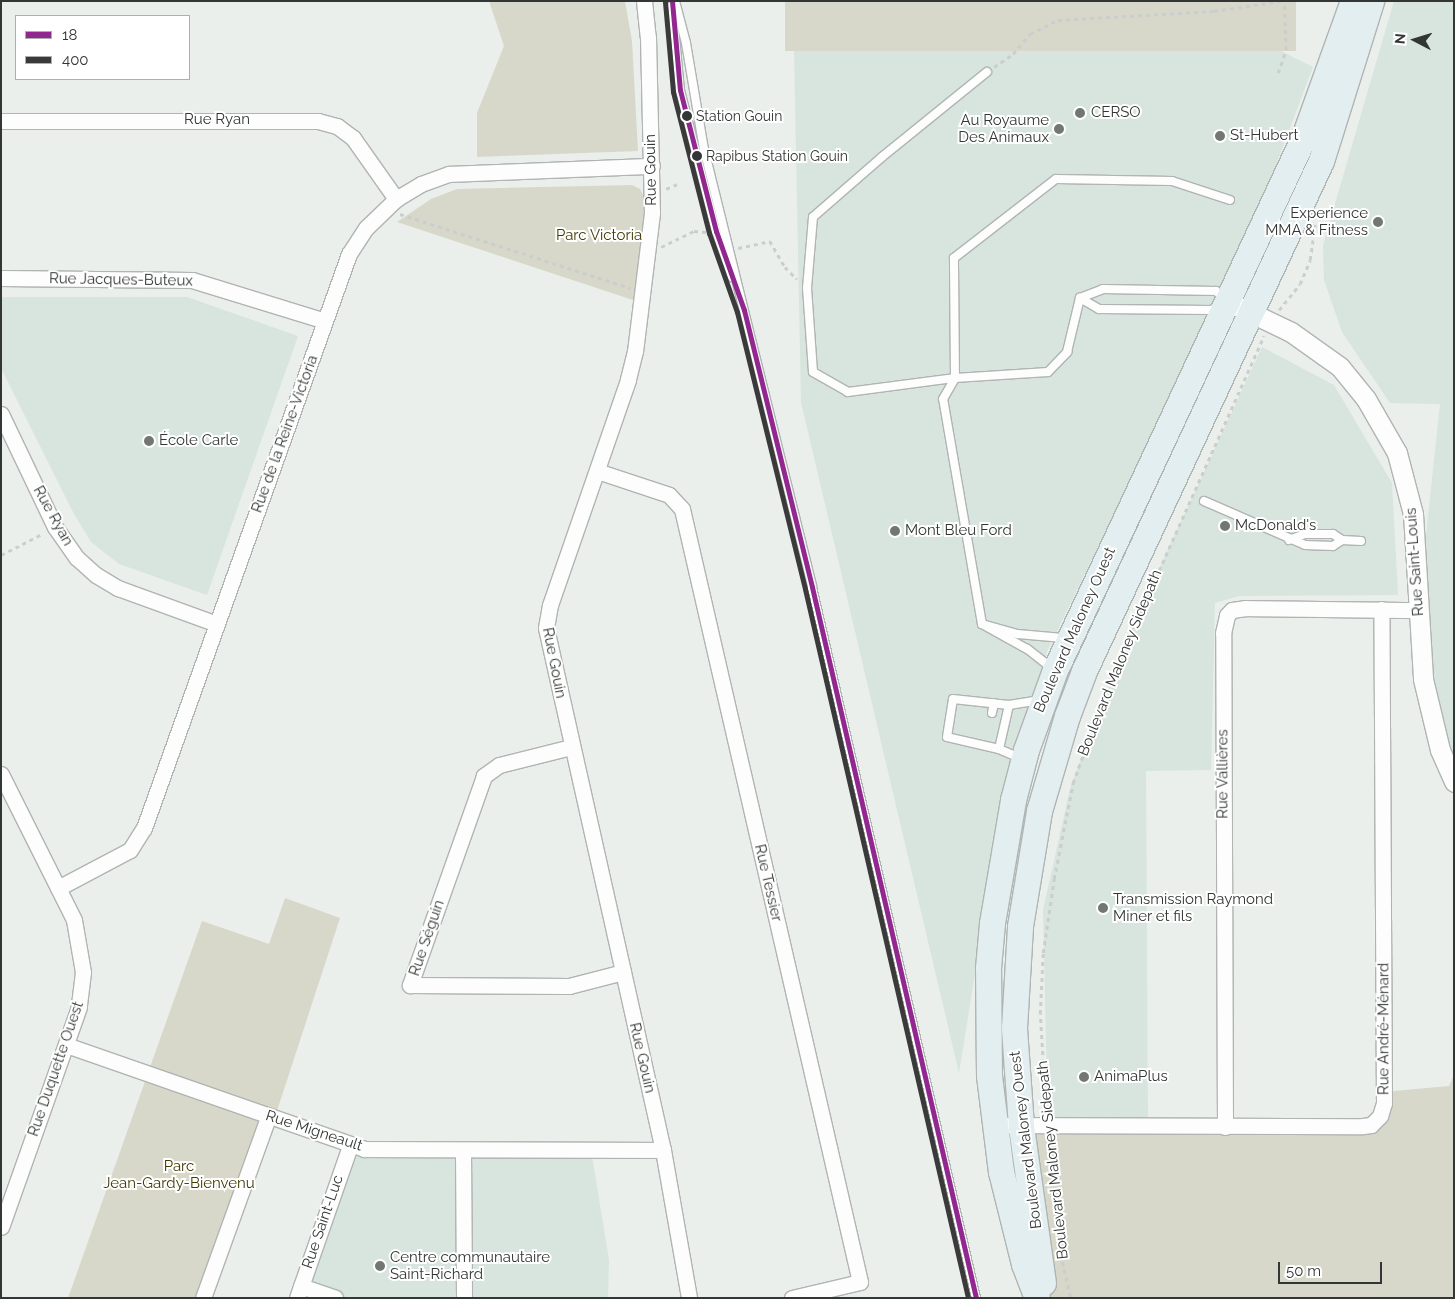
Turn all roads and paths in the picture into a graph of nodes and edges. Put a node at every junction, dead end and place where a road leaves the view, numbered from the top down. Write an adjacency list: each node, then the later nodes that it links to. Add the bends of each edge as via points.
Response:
1 (644, 1): 10 (street, Rue Gouin)
2 (673, 1): 15 (lane, via 686,44 704,148); 16 (lane, via 680,90)
3 (1280, 1): 7 (path, via 1214,11 1058,20 1030,34 1013,54)
4 (1284, 1): 8 (path, via 1286,50)
5 (1353, 1): 22 (main road, Boulevard Maloney Ouest, via 1305,134)
6 (1371, 1): 24 (main road, Boulevard Maloney Ouest, via 1321,161)
7 (987, 72): 19 (lane, via 813,218)
8 (1278, 73)
9 (1, 121): 14 (street, Rue Ryan, via 318,121 336,126 353,138)
10 (652, 166): 14 (street, Rue de la Reine-Victoria, via 465,171 436,178); 17 (street, Rue Gouin)
11 (678, 184): 12 (path)
12 (664, 190)
13 (1230, 200): 27 (lane, via 1172,181 1056,179 954,258)
14 (392, 202): 20 (path, via 401,215); 25 (street, Rue de la Reine-Victoria, via 357,238)
15 (725, 228): 19 (path, via 731,226 736,248 770,241 785,267); 23 (lane)
16 (716, 231): 17 (path, via 694,231); 23 (lane)
17 (649, 253): 20 (street, Rue Gouin)
18 (1, 278): 25 (street, Rue Jacques-Buteux, via 192,280)
19 (807, 288): 27 (lane, via 813,372 848,392)
20 (644, 290): 29 (street, Rue Gouin, via 632,365)
21 (1080, 298): 22 (lane, via 1099,309 1211,310); 22 (lane, via 1103,289 1216,291); 27 (lane, via 1067,352 1048,372)
22 (1227, 302): 24 (street, Rue Saint-Louis); 38 (main road, Boulevard Maloney Ouest)
23 (744, 310): 71 (lane, via 812,587)
24 (1252, 313): 35 (street, Rue Saint-Louis, via 1324,353 1355,384 1387,431 1410,496); 58 (main road, Boulevard Maloney Ouest, via 1091,656 1049,773 1028,876 1014,994)
25 (325, 321): 36 (street, Rue de la Reine-Victoria)
26 (1260, 343): 59 (path, Boulevard Maloney Sidepath, via 1110,680 1073,782 1043,953 1040,1014)
27 (955, 378): 37 (lane, via 943,399)
28 (1, 414): 31 (street, Rue Ryan)
29 (597, 471): 47 (street, Rue Gouin, via 547,616 547,639); 70 (street, Rue Tessier, via 669,495 682,509 860,1282)
30 (1204, 501): 32 (lane, via 1289,540 1305,534 1333,534 1342,540)
31 (55, 527): 33 (path); 36 (street, Rue Ryan, via 77,558 106,582)
32 (1361, 541)
33 (1, 555)
34 (1381, 609): 35 (street, Rue Vallières); 60 (street, Rue André-Ménard, via 1384,1110 1376,1121 1363,1126); 60 (street, Rue Vallières, via 1240,608 1227,615 1224,624)
35 (1418, 610): 52 (street, Rue Saint-Louis, via 1428,706 1440,750)
36 (217, 624): 53 (street, Rue de la Reine-Victoria, via 138,840 120,857)
37 (982, 624): 38 (lane, via 1057,640); 39 (lane, via 1027,649)
38 (1070, 637): 39 (main road, Boulevard Maloney Ouest)
39 (1055, 670): 40 (main road, Boulevard Maloney Ouest)
40 (1043, 700): 43 (lane); 50 (main road, Boulevard Maloney Ouest)
41 (980, 702): 42 (lane); 44 (lane); 48 (lane, via 953,699 947,737 973,739)
42 (994, 703): 43 (lane); 45 (lane)
43 (1009, 705): 49 (lane)
44 (978, 711)
45 (992, 713)
46 (986, 738): 48 (lane)
47 (571, 746): 54 (street, Rue Gouin); 54 (street, Rue Séguin, via 499,765 484,776 410,985 569,986)
48 (985, 746): 49 (lane)
49 (999, 749): 50 (lane)
50 (1024, 760): 57 (main road, Boulevard Maloney Ouest, via 1002,860 988,968)
51 (1, 774): 53 (street, Rue Duquette Ouest)
52 (1454, 782)
53 (58, 888): 55 (street, Rue Duquette Ouest, via 74,920 84,972 80,999)
54 (623, 972): 63 (street, Rue Gouin)
55 (66, 1045): 56 (street, Rue Migneault); 64 (street, Rue Duquette Ouest)
56 (268, 1117): 61 (street, Rue Migneault); 66 (street)
57 (993, 1125): 58 (street, Rue André-Ménard); 72 (main road, Boulevard Maloney Ouest, via 1012,1218)
58 (1021, 1126): 59 (street, Rue André-Ménard); 73 (main road, Boulevard Maloney Ouest)
59 (1048, 1126): 60 (street, Rue André-Ménard); 74 (path, Boulevard Maloney Sidepath, via 1059,1199 1059,1246)
60 (1225, 1127)
61 (350, 1146): 62 (street, Rue Migneault); 65 (street, Rue Saint-Luc)
62 (462, 1150): 63 (street, Rue Migneault); 68 (street)
63 (663, 1150): 69 (street, Rue Gouin)
64 (1, 1227)
65 (299, 1292): 67 (street)
66 (203, 1298)
67 (335, 1298)
68 (464, 1298)
69 (689, 1298)
70 (792, 1298)
71 (976, 1298)
72 (1037, 1298)
73 (1045, 1298)
74 (1071, 1298)

